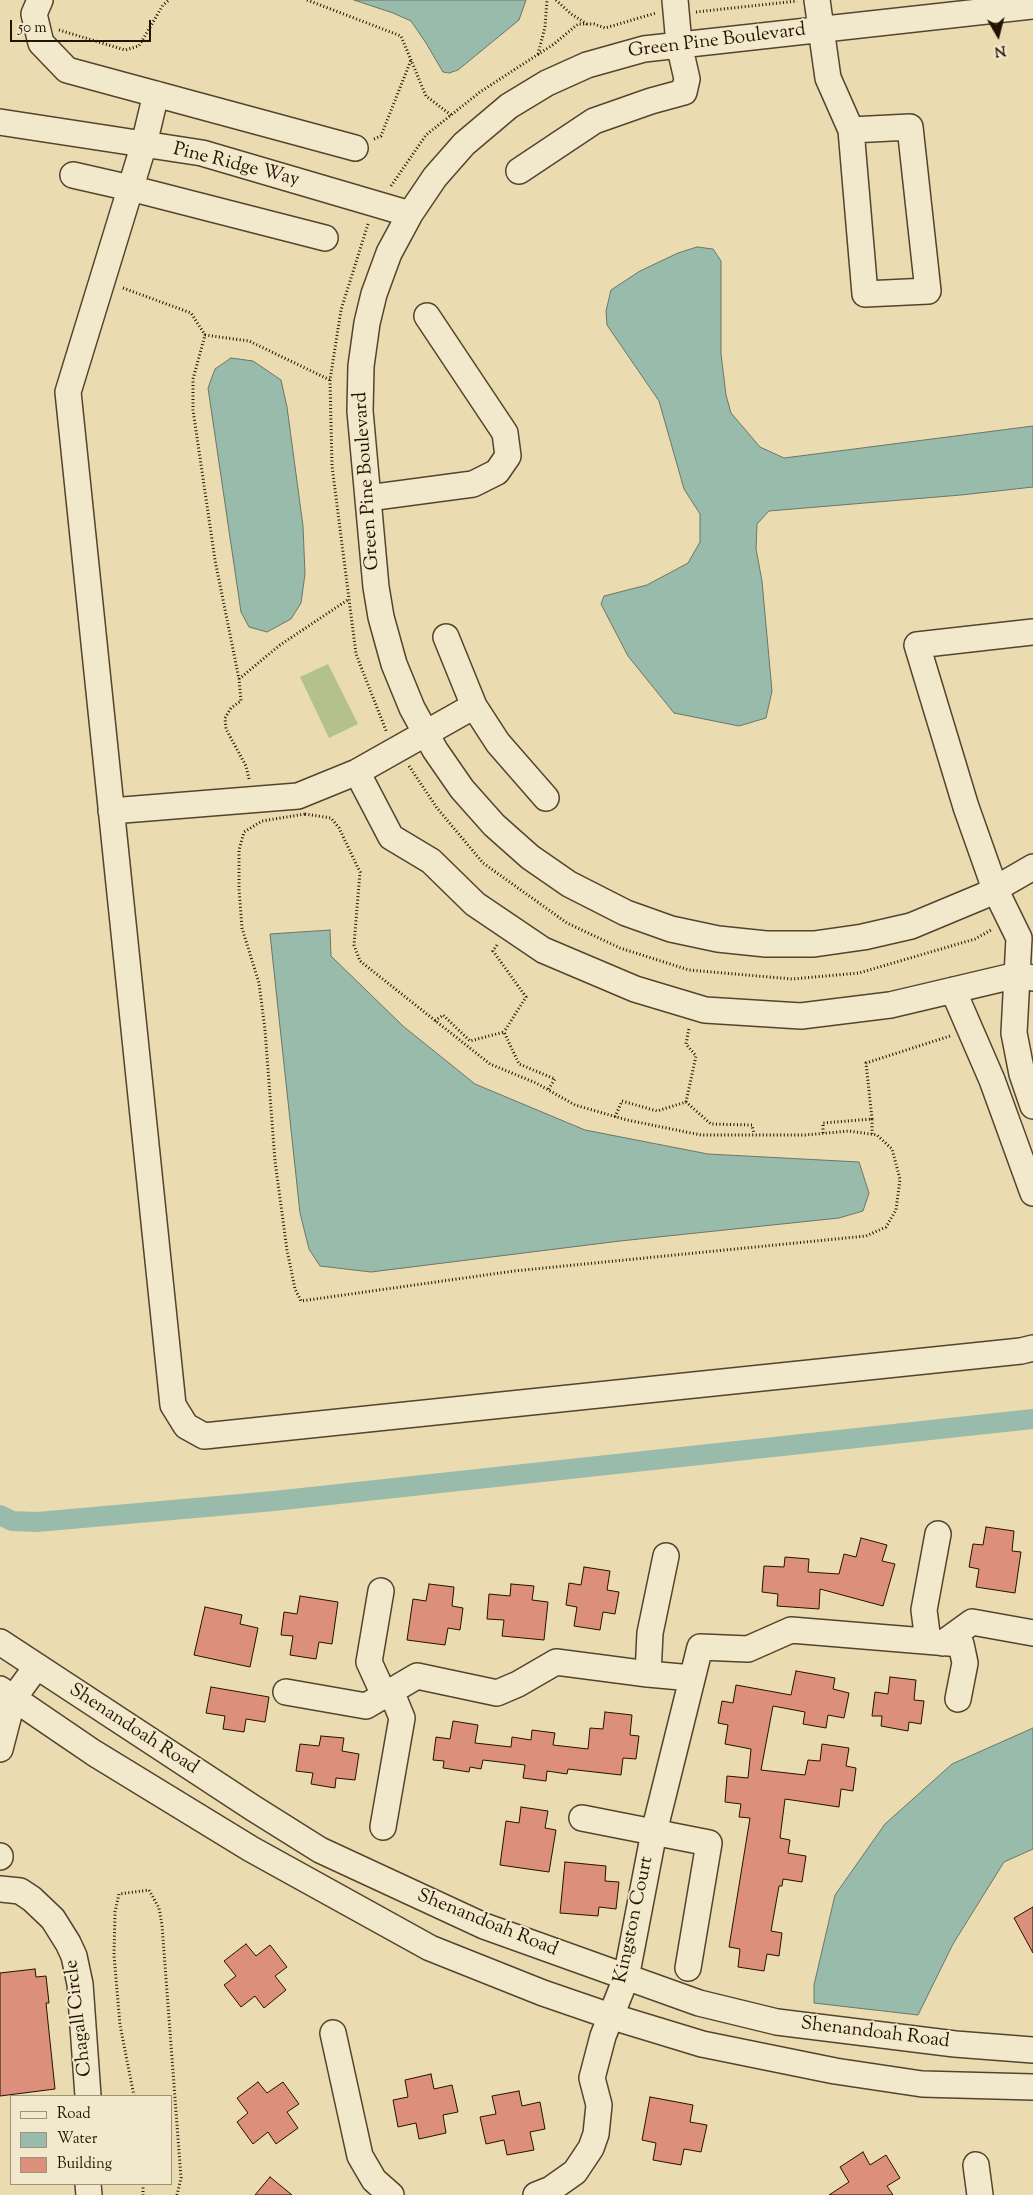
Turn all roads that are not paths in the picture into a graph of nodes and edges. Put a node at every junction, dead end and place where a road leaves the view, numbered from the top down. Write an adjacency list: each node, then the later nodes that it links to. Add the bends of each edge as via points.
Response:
1 (817, 0): 5 (street)
2 (684, 6): 6 (street)
3 (1033, 6): 5 (street, Green Pine Boulevard)
4 (38, 12): 7 (street, via 42,43 67,70)
5 (820, 28): 6 (street, Green Pine Boulevard); 9 (street, via 828,78)
6 (680, 44): 12 (street, via 687,79 684,92 594,121); 15 (street, Green Pine Boulevard, via 644,49 587,65 547,83 509,106 464,144 434,177)
7 (156, 94): 10 (street); 11 (street)
8 (0, 122): 10 (street, Pine Ridge Way)
9 (851, 130): 9 (street, via 910,127 928,291 865,294)
10 (144, 144): 14 (street); 15 (street, Pine Ridge Way, via 202,153)
11 (356, 148)
12 (519, 171)
13 (73, 175): 14 (street)
14 (130, 188): 16 (street); 25 (street, via 68,392)
15 (410, 214): 18 (street, Green Pine Boulevard, via 389,253 367,323 361,366 360,411)
16 (325, 238)
17 (427, 316): 18 (street, via 505,433 508,456 497,472 473,484)
18 (368, 498): 22 (street, Green Pine Boulevard, via 382,617 394,664)
19 (1033, 632): 27 (street, via 918,645 966,807)
20 (446, 637): 21 (street)
21 (474, 706): 22 (street); 24 (street, via 498,743)
22 (426, 734): 23 (street); 27 (street, Green Pine Boulevard, via 462,789 494,825 530,857 583,892 626,913 671,929 718,939 814,944 911,926)
23 (357, 772): 25 (street, via 298,796); 29 (street, via 391,836 430,861 475,904 551,953 635,989 704,1010 801,1016 890,1005)
24 (546, 798)
25 (111, 811): 32 (street, via 173,1405 186,1426 204,1436)
26 (1033, 867): 27 (street, Green Pine Boulevard)
27 (996, 889): 28 (street, via 1019,938)
28 (1025, 976): 29 (street); 30 (street, via 1014,1033 1022,1074)
29 (953, 990): 31 (street, via 992,1080)
30 (1033, 1106)
31 (1033, 1193)
32 (1033, 1348)
33 (938, 1534): 37 (street, via 924,1610)
34 (666, 1556): 40 (street, via 650,1633)
35 (381, 1591): 43 (street, via 369,1662)
36 (1033, 1633): 37 (street, via 972,1622)
37 (944, 1643): 41 (street, Kingston Court, via 791,1630 748,1649 700,1647); 45 (street, via 965,1663)
38 (18, 1654): 39 (street); 44 (street); 52 (street, Shenandoah Road, via 320,1850 484,1926)
39 (0, 1673)
40 (648, 1674): 41 (street); 43 (street, via 556,1662 497,1693 417,1676)
41 (692, 1678): 49 (street, Kingston Court)
42 (286, 1692): 43 (street, via 366,1706)
43 (388, 1693): 48 (street, via 402,1718)
44 (6, 1694): 46 (street); 53 (street, Shenandoah Road, via 94,1753 251,1850 430,1948)
45 (958, 1699)
46 (0, 1749)
47 (582, 1818): 49 (street)
48 (383, 1826)
49 (654, 1832): 51 (street, via 709,1843); 52 (street, Kingston Court)
50 (0, 1889): 57 (street, Chagall Circle, via 20,1891 43,1908 62,1930 71,1949 80,1984)
51 (688, 1968)
52 (626, 1978): 53 (street, Kingston Court); 55 (street, Shenandoah Road, via 699,2003 777,2022 955,2044)
53 (610, 2016): 56 (street, Shenandoah Road, via 702,2044 835,2071 922,2084); 60 (street, Kingston Court, via 592,2078 599,2106 591,2148 564,2182)
54 (333, 2033): 59 (street, via 360,2156 374,2180)
55 (1033, 2050)
56 (1033, 2087)
57 (88, 2095)
58 (976, 2165): 61 (street)
59 (389, 2194)
60 (536, 2195)
61 (980, 2195)

